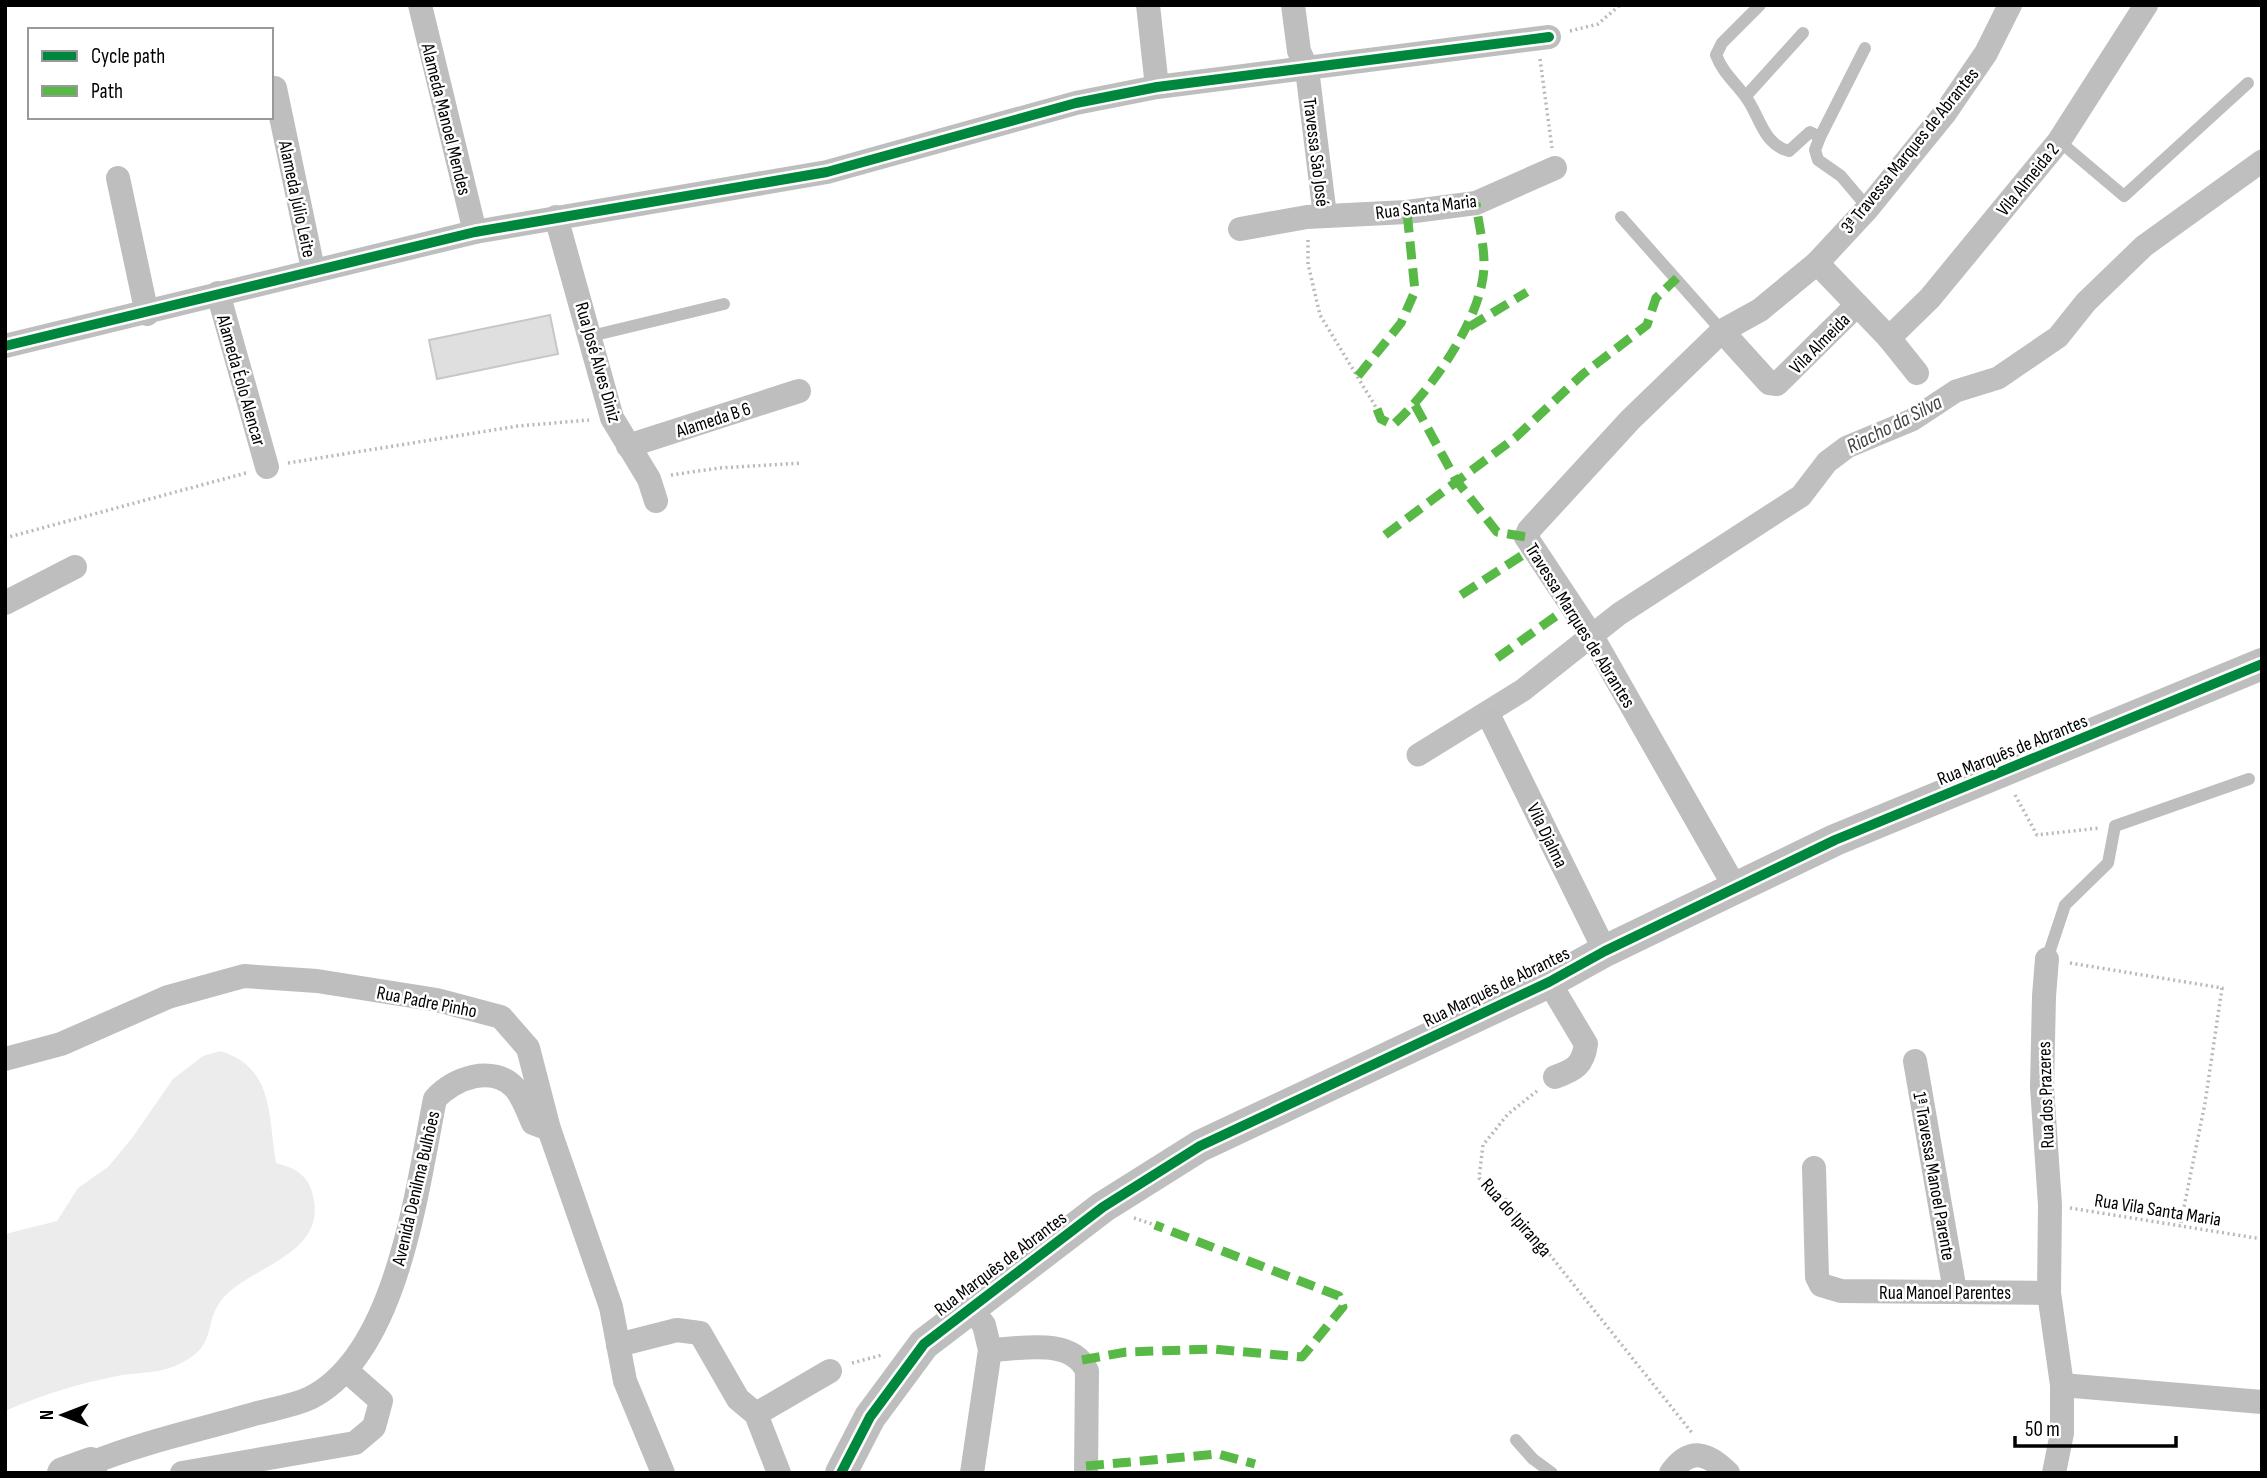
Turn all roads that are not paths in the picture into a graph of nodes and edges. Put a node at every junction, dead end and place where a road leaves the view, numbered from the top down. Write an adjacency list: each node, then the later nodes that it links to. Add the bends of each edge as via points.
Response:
1 (420, 5): 24 (street, Alameda Manoel Mendes)
2 (1148, 5): 12 (street)
3 (1293, 5): 10 (street, Travessa São José)
4 (1760, 5): 14 (lane, via 1716,55 1723,72)
5 (2010, 5): 19 (street, 3ª Travessa Marques de Abrantes, via 1986,53 1945,113)
6 (2146, 5): 16 (street, Vila Almeida 2)
7 (1803, 33): 14 (lane)
8 (1549, 37): 10 (street)
9 (1865, 48): 15 (lane)
10 (1307, 69): 12 (street); 20 (street, Travessa São José)
11 (2248, 83): 16 (lane, via 2124,196)
12 (1157, 87): 21 (street, via 1076,103 827,172)
13 (275, 88): 26 (street, Alameda Júlio Leite)
14 (1746, 96): 15 (lane, via 1764,133 1779,148 1789,150 1810,132)
15 (1820, 137): 19 (lane, via 1815,150 1818,160 1841,176)
16 (2059, 141): 34 (street, Vila Almeida 2, via 1930,298)
17 (1555, 168): 20 (street, Rua Santa Maria, via 1476,203)
18 (118, 178): 31 (street)
19 (1868, 208): 25 (street, 3ª Travessa Marques de Abrantes)
20 (1316, 216): 23 (street, Rua Santa Maria)
21 (556, 217): 24 (street); 33 (street, Rua José Alves Diniz)
22 (1621, 217): 32 (lane)
23 (1240, 229)
24 (475, 232): 26 (street)
25 (1817, 263): 29 (street); 30 (street, 3ª Travessa Marques de Abrantes)
26 (313, 269): 27 (street)
27 (218, 293): 31 (street); 39 (street, Alameda Éolo Alencar)
28 (724, 304): 33 (lane)
29 (1857, 305): 32 (street, Vila Almeida, via 1777,384 1769,383); 34 (street)
30 (1760, 310): 32 (street, Travessa Marques de Abrantes)
31 (147, 314): 35 (street)
32 (1722, 331): 46 (street, Travessa Marques de Abrantes, via 1630,420 1526,537 1592,638)
33 (591, 336): 38 (street, Rua José Alves Diniz, via 612,418)
34 (1889, 338): 36 (street)
35 (5, 346)
36 (1917, 373)
37 (799, 391): 38 (street, Alameda B 6)
38 (628, 446): 40 (street, Rua José Alves Diniz)
39 (267, 467)
40 (652, 490)
41 (75, 567): 42 (street)
42 (5, 603)
43 (2262, 664): 46 (street, Rua Marquês de Abrantes, via 1835,840)
44 (1491, 720): 47 (street, Vila Djalma)
45 (2249, 779): 48 (lane, Rua dos Prazeres, via 2115,826 2108,863 2065,905)
46 (1736, 889): 47 (street, Rua Marquês de Abrantes)
47 (1605, 951): 49 (street, Rua Marquês de Abrantes)
48 (2048, 959): 56 (street, Rua dos Prazeres, via 2042,1087 2050,1205)
49 (1549, 982): 52 (street, via 1586,1044 1583,1061 1574,1071); 57 (street, Rua Marquês de Abrantes, via 1200,1146 1103,1207)
50 (5, 1059): 53 (street, Rua Padre Pinho, via 61,1044 168,997 244,976 317,981 437,1000 501,1017 528,1048)
51 (1915, 1061): 55 (street, 1ª Travessa Manoel Parente)
52 (1555, 1077)
53 (549, 1129): 58 (street, Rua Padre Pinho, via 611,1307); 60 (street, Avenida Denilma Bulhões, via 533,1123 516,1089 502,1077 471,1076 444,1088 435,1099 402,1259 363,1349)
54 (1814, 1168): 55 (street, Rua Manoel Parentes, via 1817,1277 1821,1285 1841,1291)
55 (1955, 1291): 56 (street, Rua Manoel Parentes)
56 (2049, 1293): 62 (street, Rua dos Prazeres)
57 (971, 1308): 59 (street, via 984,1325); 71 (street, Rua Marquês de Abrantes, via 924,1344 870,1417)
58 (618, 1345): 64 (street, via 677,1330 700,1333 738,1399); 69 (street, Rua Padre Pinho, via 625,1381)
59 (990, 1350): 72 (street); 73 (street, via 1072,1351 1082,1360 1087,1371)
60 (347, 1371): 67 (street, Avenida Denilma Bulhões, via 308,1399 121,1451); 68 (street, via 381,1401 374,1427 355,1443)
61 (830, 1371): 64 (street)
62 (2062, 1385): 63 (street); 76 (street, Rua dos Prazeres, via 2062,1433)
63 (2262, 1402)
64 (756, 1413): 70 (street)
65 (1516, 1440): 74 (lane)
66 (1720, 1465): 75 (street, via 1693,1455)
67 (82, 1469)
68 (182, 1473)
69 (663, 1473)
70 (779, 1473)
71 (841, 1473)
72 (972, 1473)
73 (1086, 1473)
74 (1552, 1473)
75 (1671, 1473)
76 (2054, 1473)

